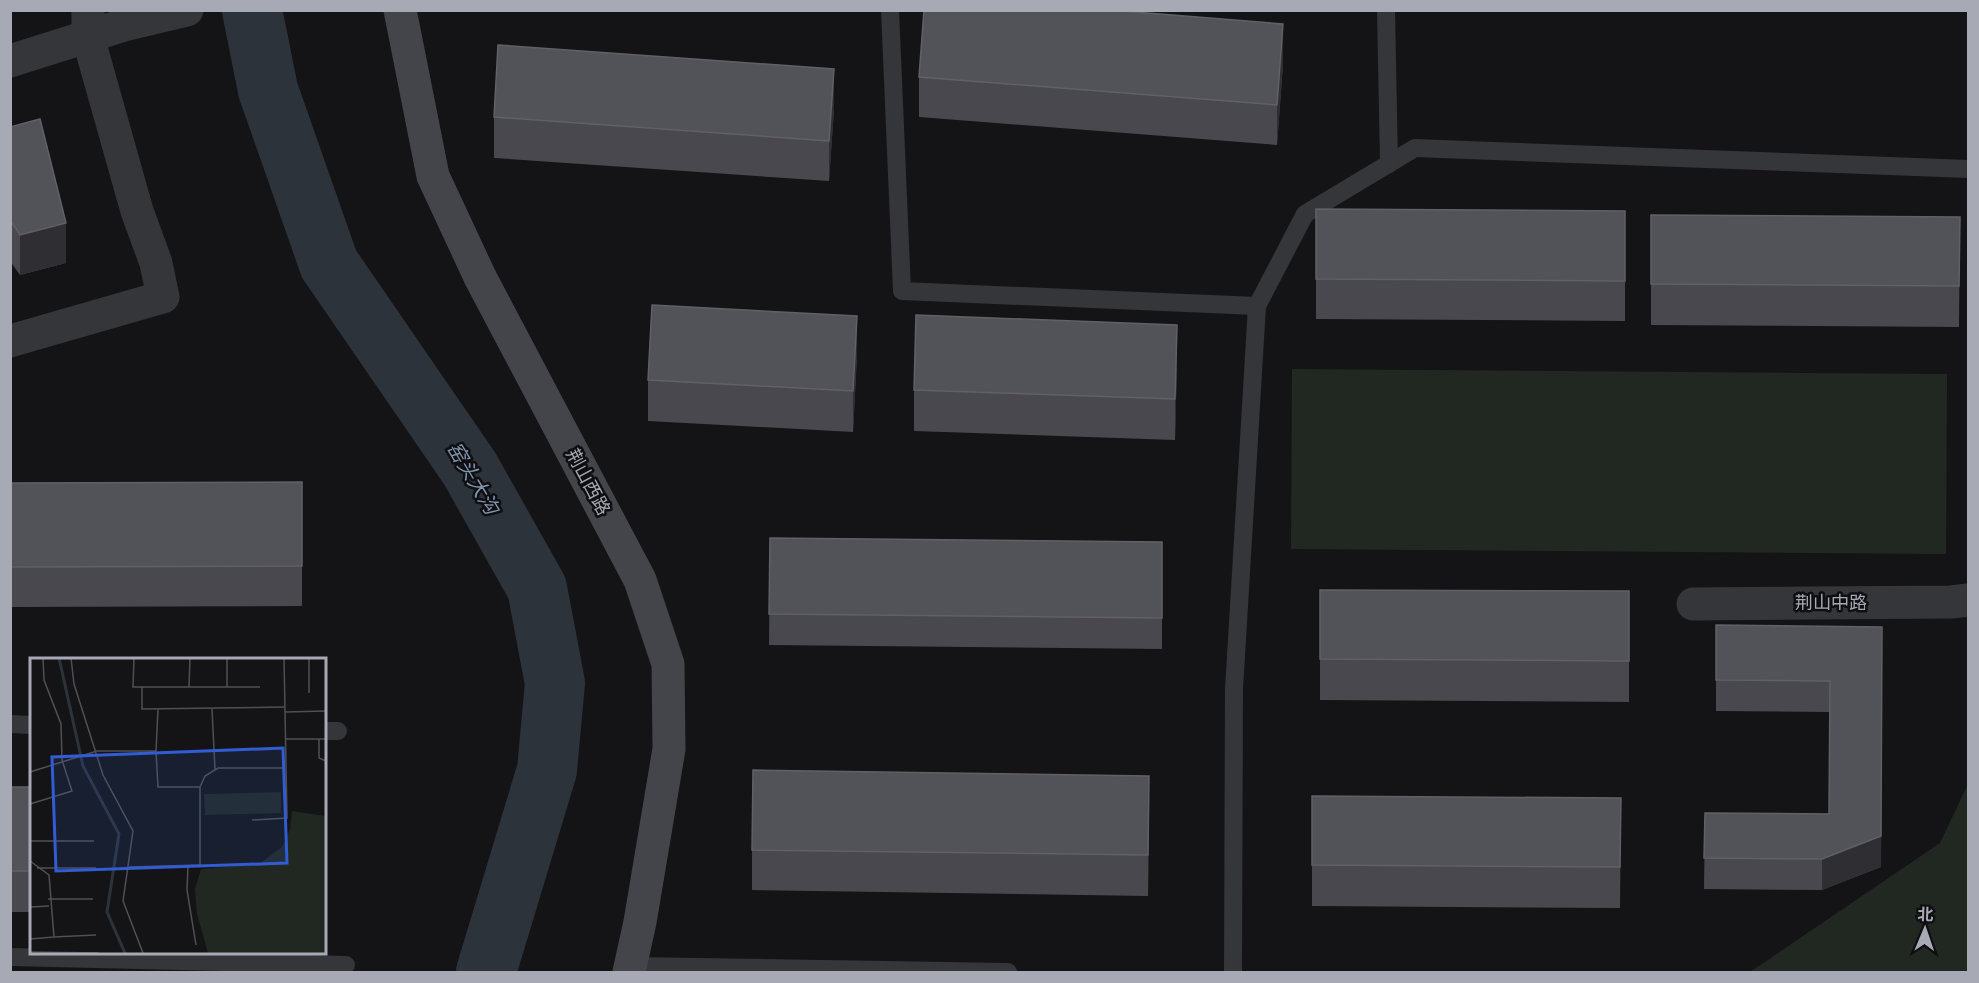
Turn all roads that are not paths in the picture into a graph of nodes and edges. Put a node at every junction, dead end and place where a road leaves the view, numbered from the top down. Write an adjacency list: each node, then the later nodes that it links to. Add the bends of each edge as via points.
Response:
1 (188, 10): 5 (street, via 124,25)
2 (400, 10): 17 (street, 荆山西路, via 433,176 480,277 640,579 668,664 669,749)
3 (890, 10): 9 (lane, via 902,291)
4 (1386, 10): 7 (lane)
5 (88, 24): 6 (street); 10 (street, via 163,297)
6 (10, 61)
7 (1389, 164): 8 (lane, via 1415,148); 9 (lane, via 1305,214)
8 (1968, 169)
9 (1257, 306): 19 (lane, via 1234,689)
10 (10, 341)
11 (1968, 600): 12 (street, 荆山中路)
12 (1693, 604)
13 (10, 724): 14 (lane)
14 (30, 725)
15 (10, 957): 16 (lane)
16 (346, 965)
17 (630, 969): 18 (lane)
18 (1008, 972)
19 (1233, 972)

